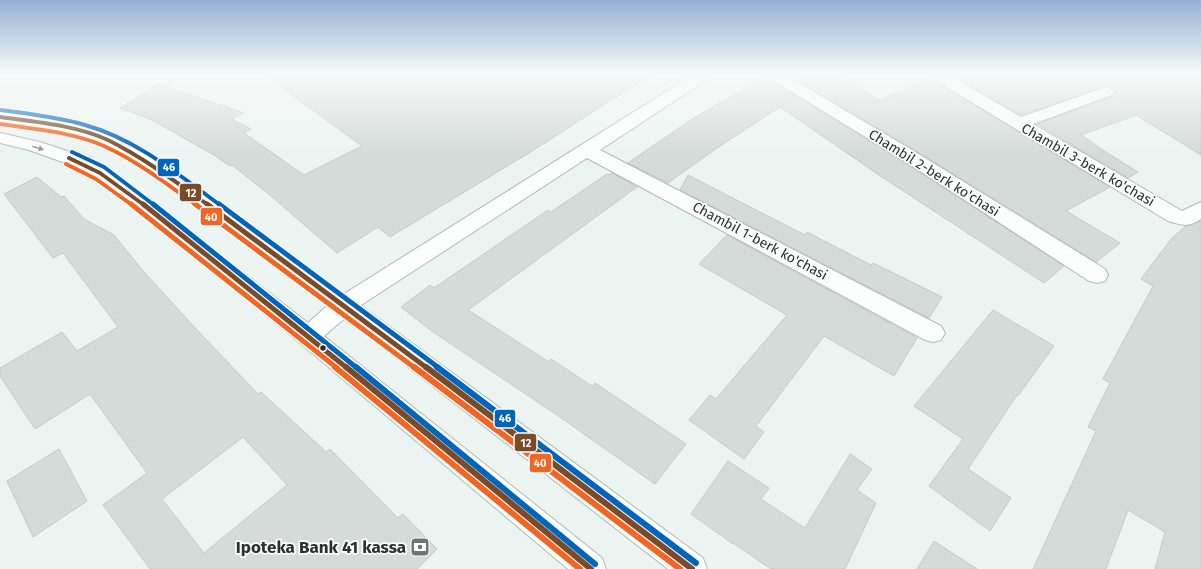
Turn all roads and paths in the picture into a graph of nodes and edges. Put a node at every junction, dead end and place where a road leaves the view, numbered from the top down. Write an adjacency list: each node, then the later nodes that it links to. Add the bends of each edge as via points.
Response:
1 (663, 101): 8 (street)
2 (817, 101): 10 (street, Chambil 2-berk ko'chasi)
3 (980, 101): 6 (street, Chambil 3-berk ko'chasi)
4 (1082, 101): 6 (street)
5 (0, 116): 11 (street, via 84,132 107,140 153,165)
6 (1018, 124): 9 (street, Chambil 3-berk ko'chasi, via 1175,216 1186,219)
7 (0, 138): 13 (street, one-way to 13, via 78,161 106,177)
8 (586, 150): 11 (street); 12 (street, Chambil 1-berk ko'chasi)
9 (1201, 209)
10 (1097, 275)
11 (344, 305): 13 (street); 15 (street)
12 (933, 333)
13 (308, 336): 14 (street)
14 (591, 569)
15 (692, 569)

